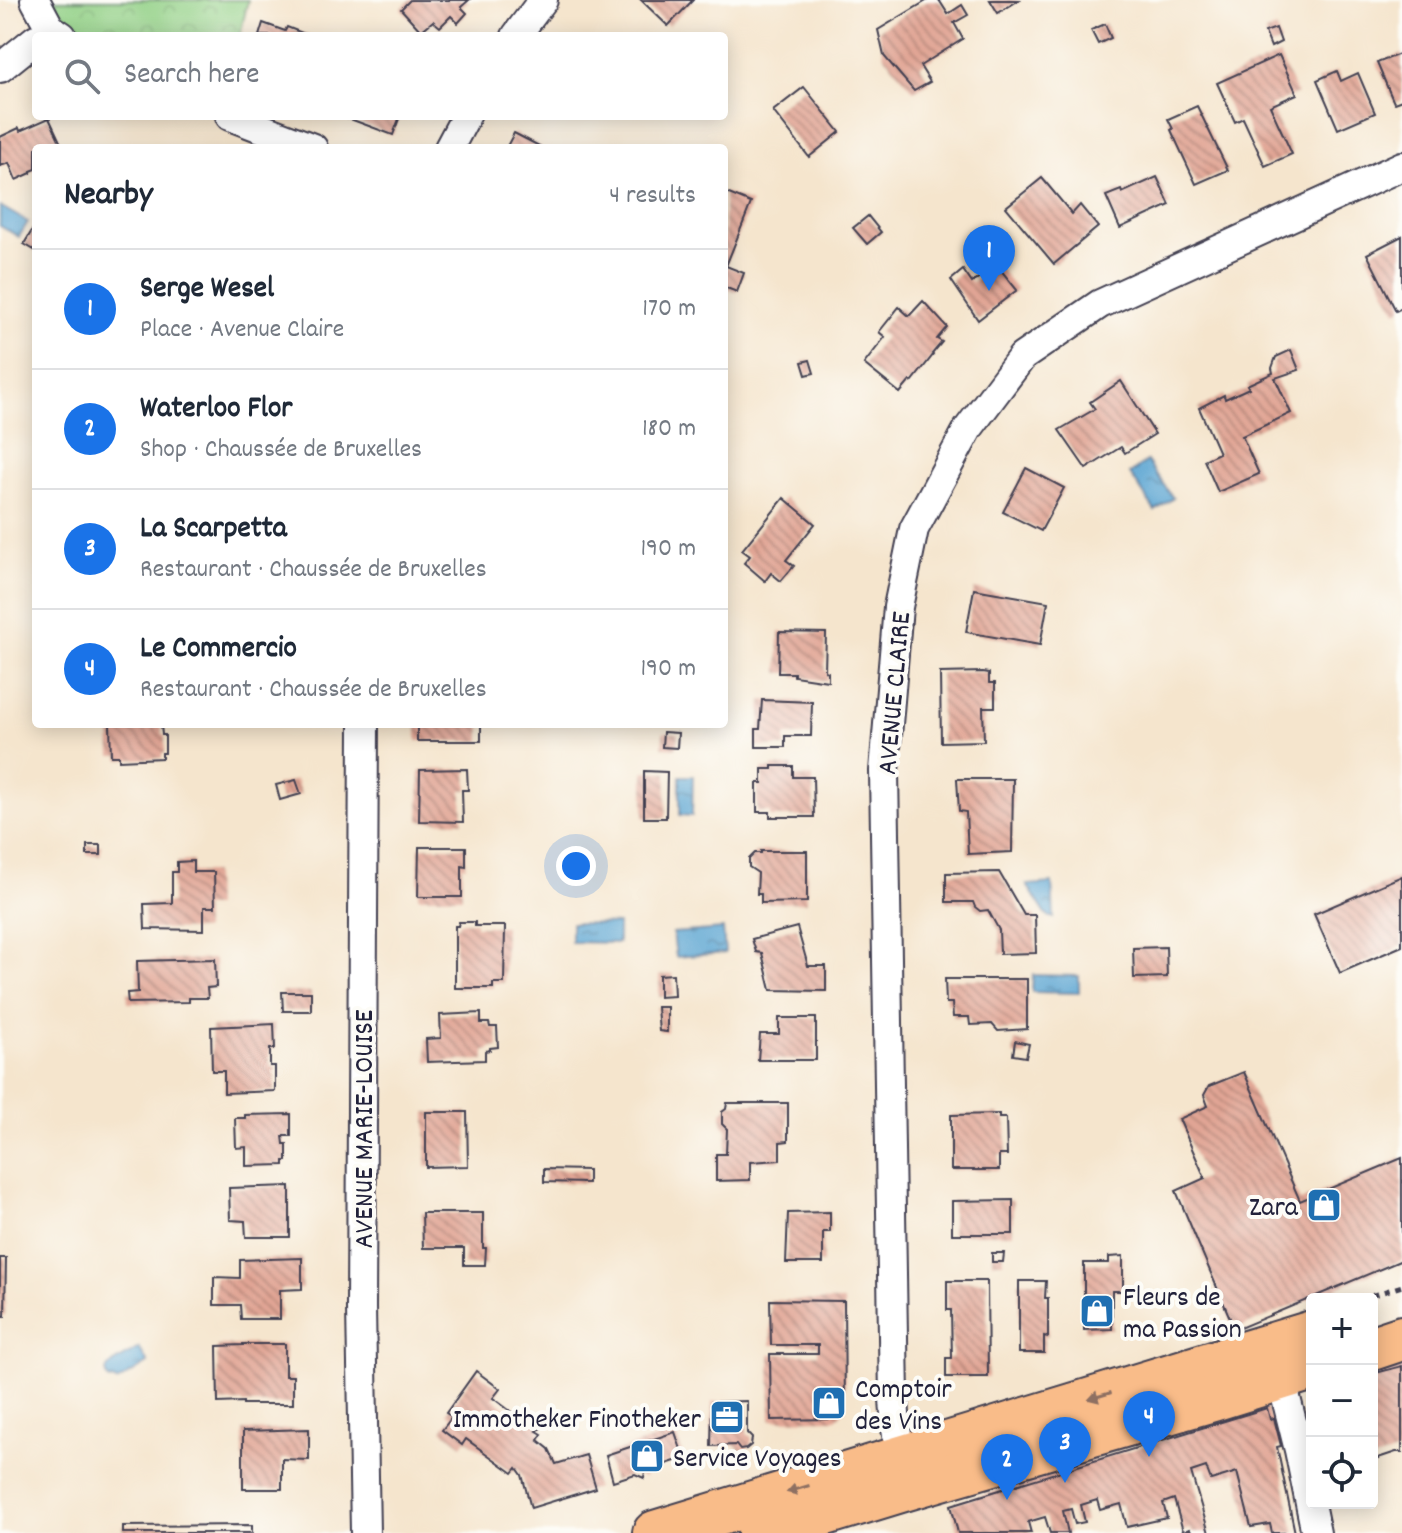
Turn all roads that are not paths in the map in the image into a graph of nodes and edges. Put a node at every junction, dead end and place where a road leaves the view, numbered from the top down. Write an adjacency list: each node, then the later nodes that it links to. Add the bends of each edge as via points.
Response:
1 (35, 0): 3 (street)
2 (543, 0): 4 (street)
3 (46, 32)
4 (519, 32)
5 (32, 46): 6 (street)
6 (0, 68)
7 (240, 120): 9 (street)
8 (464, 120): 10 (street)
9 (303, 144)
10 (451, 144)
11 (1402, 166): 17 (street, AVENUE CLAIRE, via 1100,304 1022,357 968,429 914,529 898,607 884,771 893,1384)
12 (364, 728): 18 (street, AVENUE MARIE-LOUISE)
13 (1306, 1335): 15 (main road)
14 (1306, 1350): 16 (main road, via 1284,1364)
15 (1228, 1357): 16 (main road); 17 (main road, one-way to 17)
16 (1296, 1373): 17 (main road); 21 (street, via 1299,1450)
17 (904, 1472): 19 (main road, one-way to 19); 20 (main road)
18 (365, 1533)
19 (655, 1533)
20 (760, 1533)
21 (1316, 1533)

